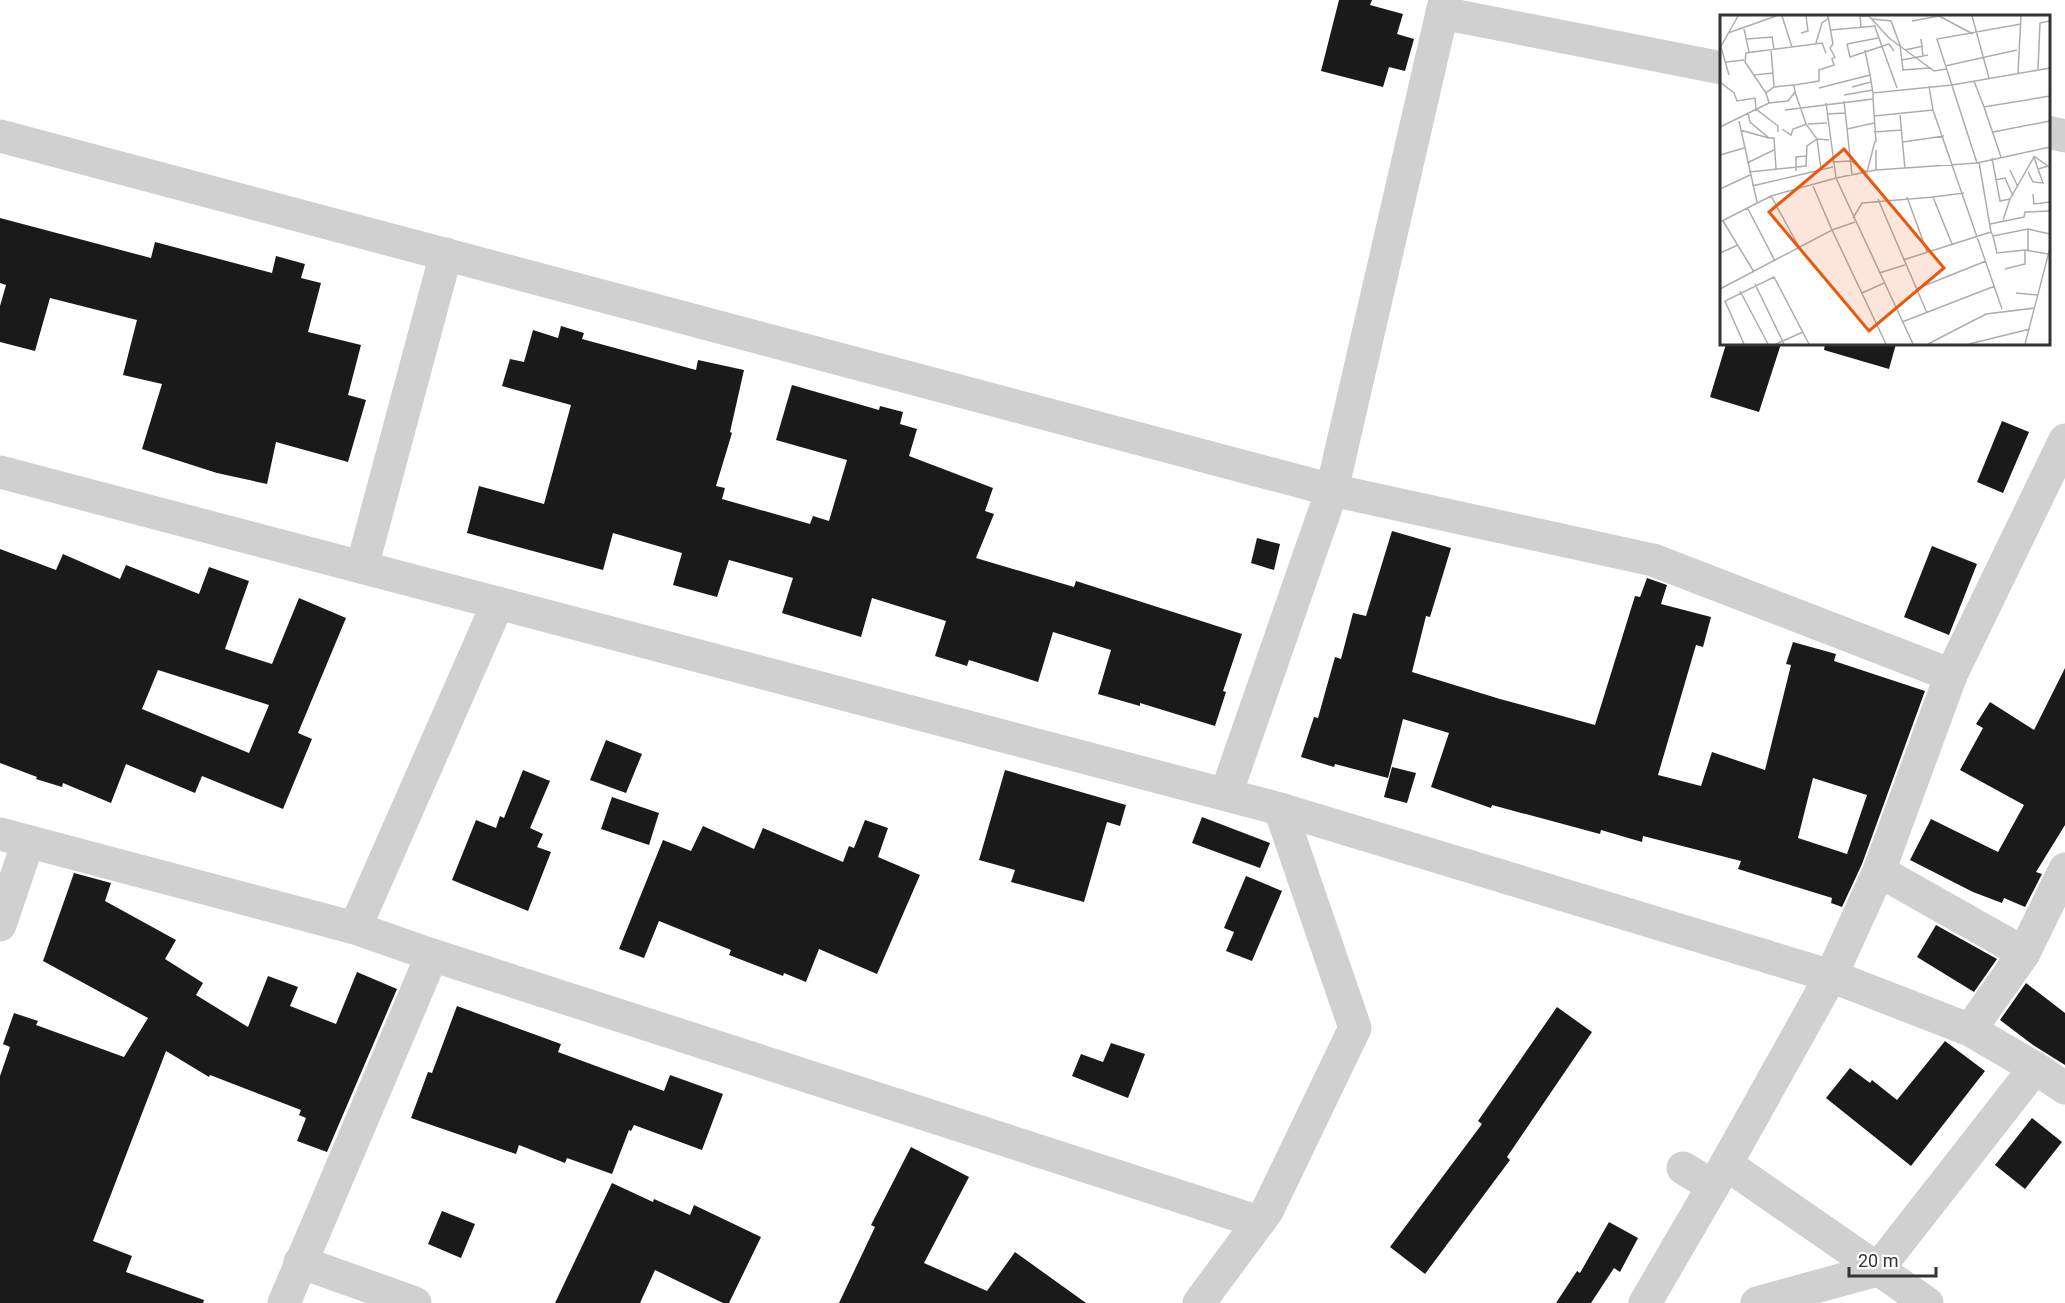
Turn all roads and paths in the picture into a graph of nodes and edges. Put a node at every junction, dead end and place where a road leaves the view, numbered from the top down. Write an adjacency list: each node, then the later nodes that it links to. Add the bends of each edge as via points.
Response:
1 (1443, 6): 2 (street); 9 (street)
2 (1720, 68)
3 (2050, 132): 5 (street)
4 (0, 136): 6 (street)
5 (2065, 136)
6 (447, 254): 9 (street); 10 (street)
7 (2065, 440): 12 (street)
8 (0, 472): 10 (street)
9 (1332, 490): 12 (street, via 1653,560); 13 (street)
10 (362, 567): 11 (street)
11 (498, 603): 13 (street); 19 (street)
12 (1952, 675): 16 (street)
13 (1227, 794): 14 (street)
14 (1280, 809): 22 (street); 28 (street, via 1355,1028)
15 (14, 838): 18 (street); 19 (street)
16 (1879, 871): 20 (street); 22 (street)
17 (2061, 887): 20 (street)
18 (0, 925)
19 (355, 928): 21 (street)
20 (2024, 952): 23 (street)
21 (432, 955): 28 (street); 29 (street)
22 (1831, 976): 23 (street); 27 (street)
23 (1970, 1030): 24 (street)
24 (2035, 1068): 25 (street); 30 (street)
25 (2065, 1088)
26 (1683, 1168): 27 (street)
27 (1719, 1175): 30 (street); 34 (street)
28 (1259, 1222): 33 (street)
29 (300, 1262): 31 (street); 32 (street)
30 (1877, 1270): 35 (street); 36 (street)
31 (284, 1303)
32 (415, 1303)
33 (1199, 1303)
34 (1645, 1303)
35 (1757, 1303)
36 (1927, 1303)

